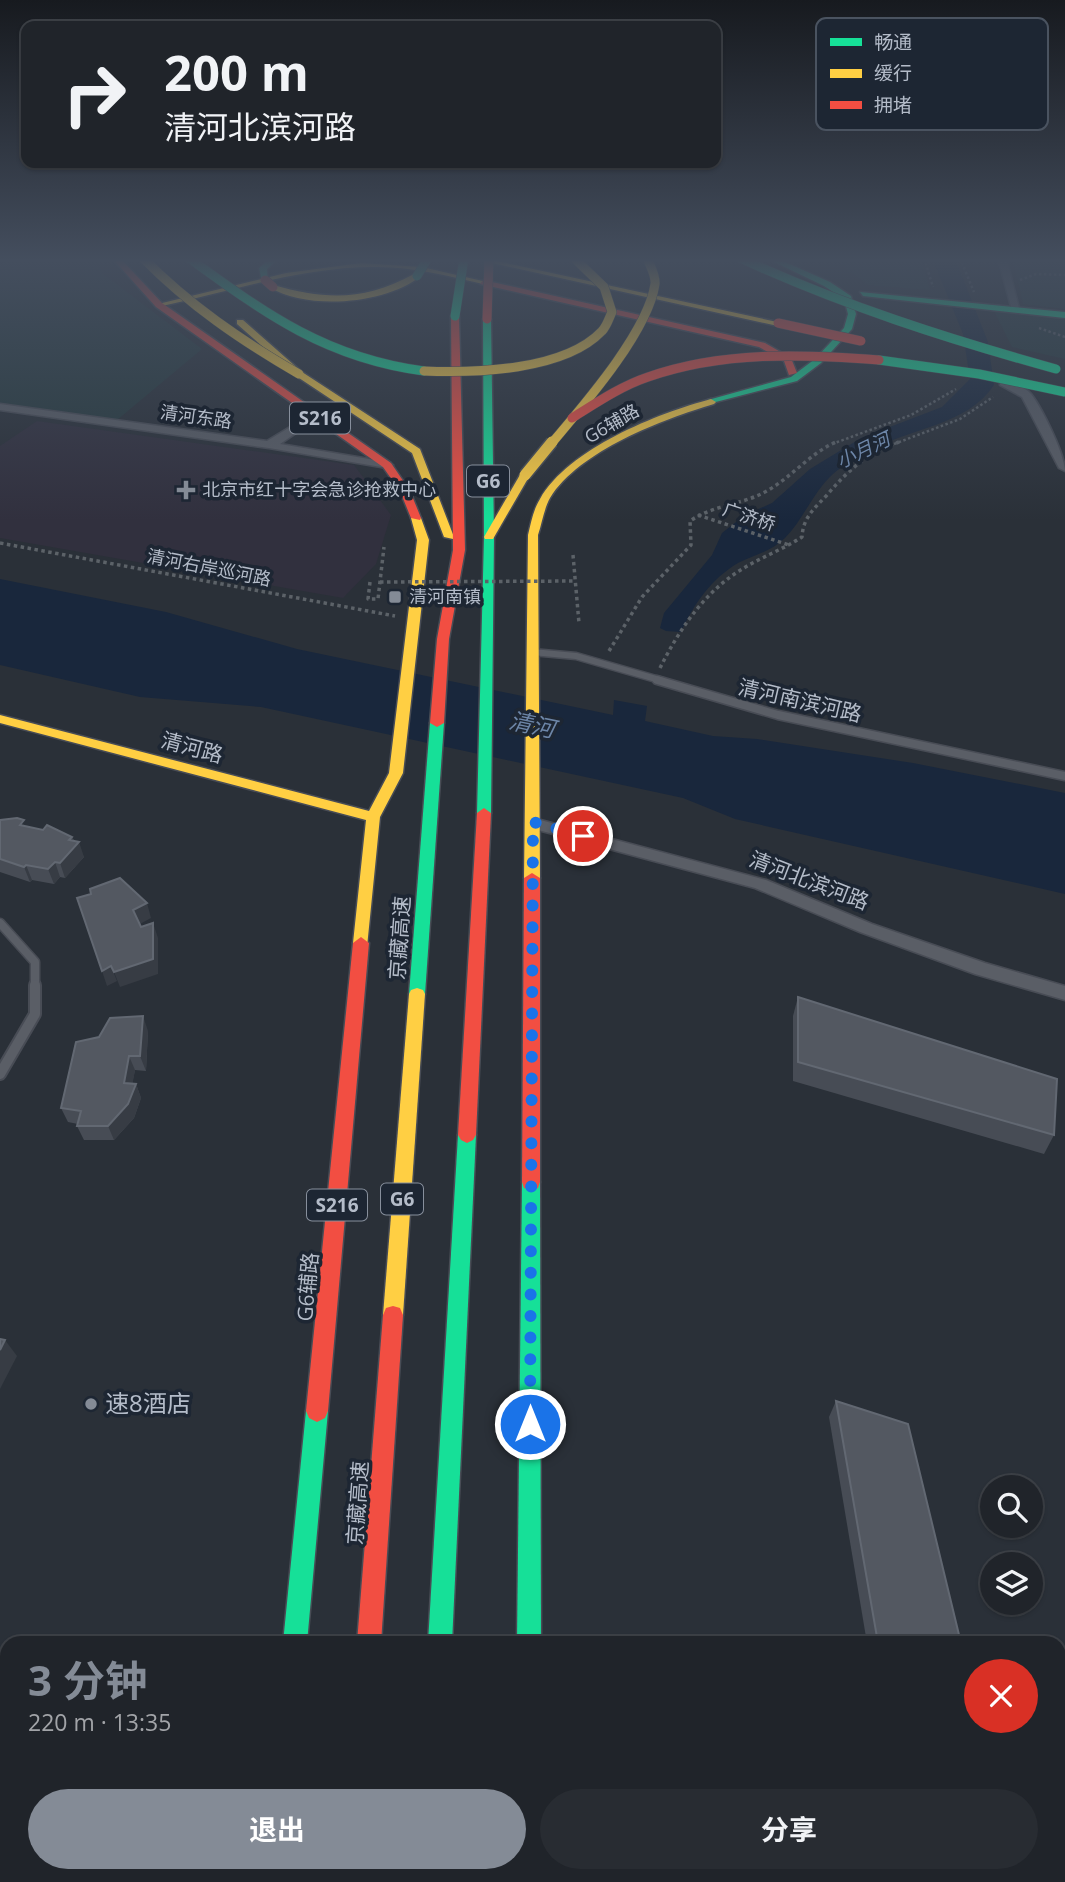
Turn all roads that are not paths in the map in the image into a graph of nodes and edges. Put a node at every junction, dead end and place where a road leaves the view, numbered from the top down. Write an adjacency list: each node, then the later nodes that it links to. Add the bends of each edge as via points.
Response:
1 (217, 346): 22 (main road, S216)
2 (249, 346): 16 (main road, bridge)
3 (268, 346): 16 (main road, bridge)
4 (319, 346): 7 (main road, bridge, via 404,369 453,372 535,362)
5 (455, 346): 28 (main road, 京藏高速 / G6, bridge)
6 (487, 346): 27 (main road, G6, bridge)
7 (580, 346)
8 (625, 346): 23 (main road, bridge)
9 (763, 346): 17 (main road, via 788,360)
10 (833, 346): 17 (main road, G6辅路)
11 (852, 346): 17 (main road, via 834,364)
12 (900, 346): 19 (main road, bridge)
13 (943, 346): 15 (main road, bridge)
14 (972, 346): 15 (main road, bridge)
15 (1065, 372)
16 (299, 374): 28 (main road, via 416,451 444,531)
17 (794, 379): 29 (main road, G6辅路, via 696,406 633,430 581,464 546,496 533,536)
18 (1004, 383): 26 (street, via 1027,396)
19 (1065, 385)
20 (1065, 392): 23 (main road, bridge, via 905,361 755,357 684,367 639,380)
21 (0, 407): 24 (street, 清河东路)
22 (315, 415): 24 (street); 25 (main road, S216)
23 (572, 418): 27 (main road, bridge, via 526,475)
24 (269, 445): 25 (street, 清河东路)
25 (387, 465): 32 (main road, G6辅路 / S216, via 414,505 423,540 396,772)
26 (1065, 468)
27 (489, 537): 39 (main road, G6, via 485,787)
28 (458, 550): 38 (main road, 京藏高速 / G6, via 443,639)
29 (530, 652): 31 (lane, 清河南滨河路, via 576,656 778,715); 33 (main road, G6辅路)
30 (0, 719): 32 (main road, 清河路)
31 (1065, 776)
32 (373, 817): 37 (main road, G6辅路 / S216)
33 (533, 822): 35 (street, 清河北滨河路, via 760,884 866,928); 40 (main road)
34 (0, 923): 36 (lane, via 34,962 35,1014)
35 (1065, 993)
36 (0, 1073)
37 (296, 1636)
38 (370, 1636)
39 (440, 1636)
40 (529, 1636)

